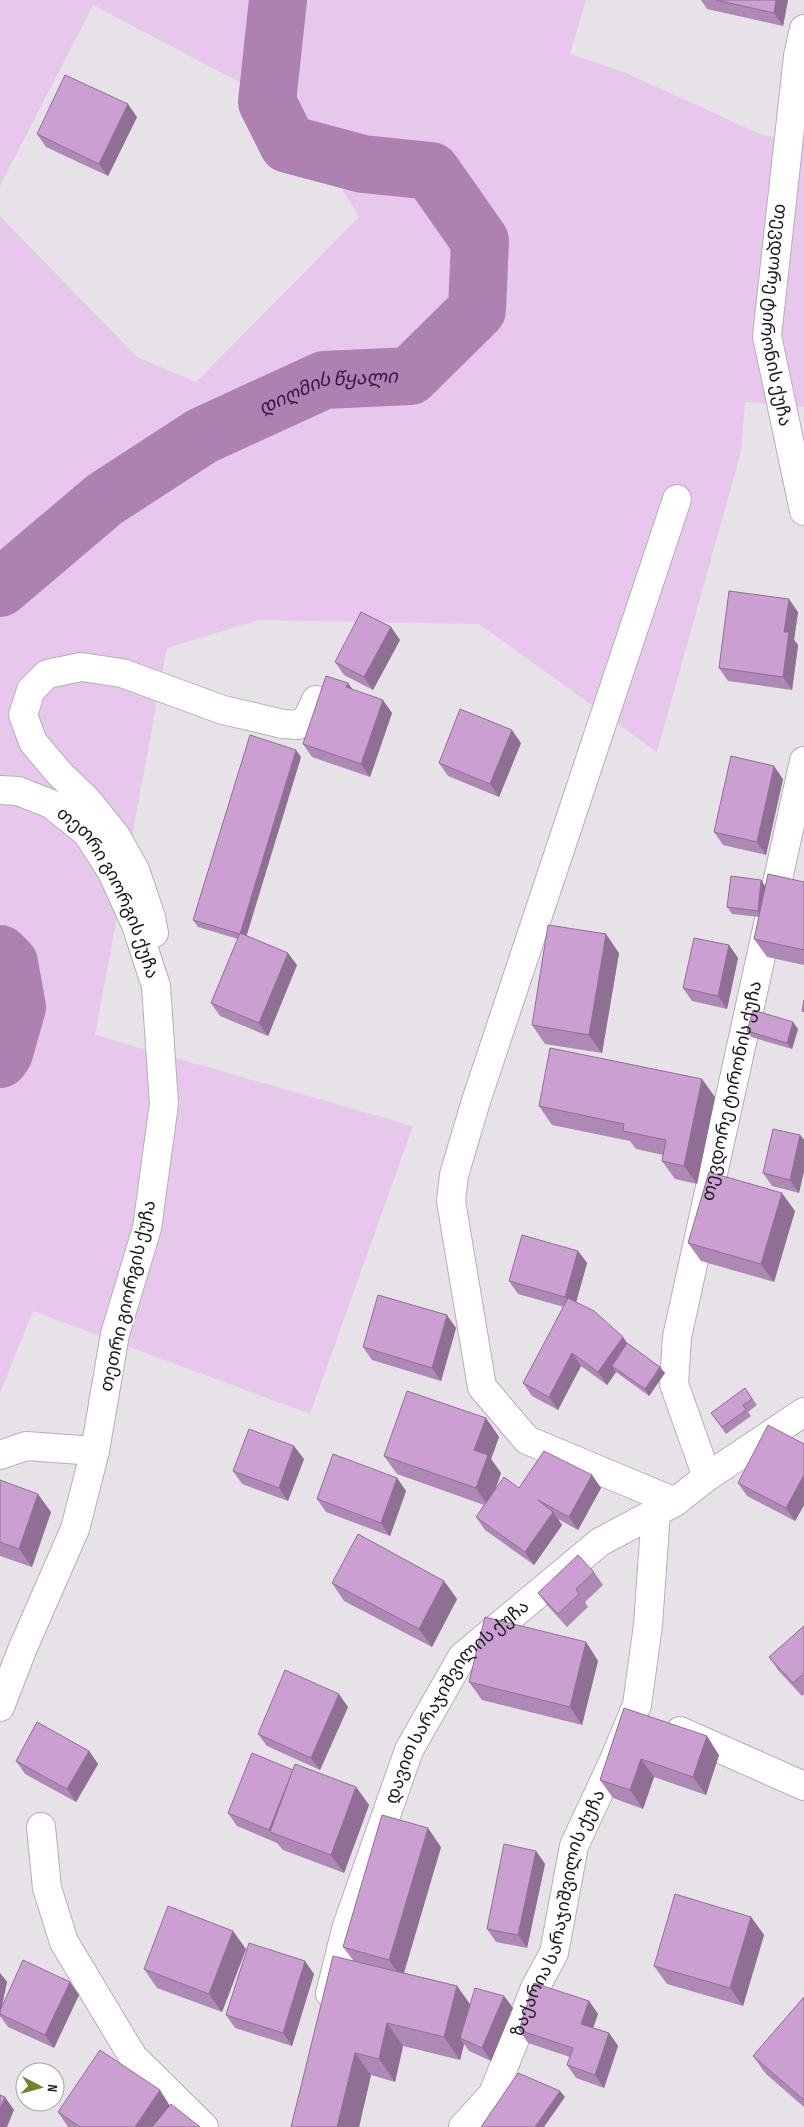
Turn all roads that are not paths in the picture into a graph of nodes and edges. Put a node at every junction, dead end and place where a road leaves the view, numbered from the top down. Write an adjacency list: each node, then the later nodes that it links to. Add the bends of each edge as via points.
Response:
1 (804, 29): 3 (street, თევდორე ტირონის ქუჩა, via 798,56 767,336)
2 (677, 499): 12 (street, via 476,1101 454,1175 451,1201 482,1387 527,1440)
3 (804, 511)
4 (316, 700): 7 (street, via 307,719 298,725 223,710 122,673 82,667 47,674 31,690 23,715 33,742 116,836 135,870 151,917 158,955)
5 (804, 761): 11 (street, თევდორე ტირონის ქუჩა, via 677,1337 674,1384)
6 (0, 790): 7 (street, თეთრი გიორგის ქუჩა, via 18,791 52,804 87,833 112,872 136,925)
7 (156, 986): 9 (street, თეთრი გიორგის ქუჩა, via 164,1104 146,1228 115,1334)
8 (804, 1412): 11 (street, დავით სარაჯიშვილის ქუჩა)
9 (95, 1451): 10 (street, via 26,1446); 13 (street, თეთრი გიორგის ქუჩა, via 75,1529)
10 (0, 1455)
11 (707, 1477): 12 (street, დავით სარაჯიშვილის ქუჩა)
12 (666, 1507): 14 (street, ზაქარია სარაჯიშვილის ქუჩა, via 648,1624); 17 (street, დავით სარაჯიშვილის ქუჩა, via 600,1542 462,1657 409,1750 346,1930)
13 (0, 1707)
14 (650, 1718): 15 (street); 19 (street, ზაქარია სარაჯიშვილის ქუჩა, via 614,1760 574,1846 554,1953 536,1988 493,2094)
15 (804, 1786)
16 (41, 1827): 18 (street, via 46,1888 64,1942 133,2057)
17 (324, 2014)
18 (204, 2127)
19 (463, 2127)

